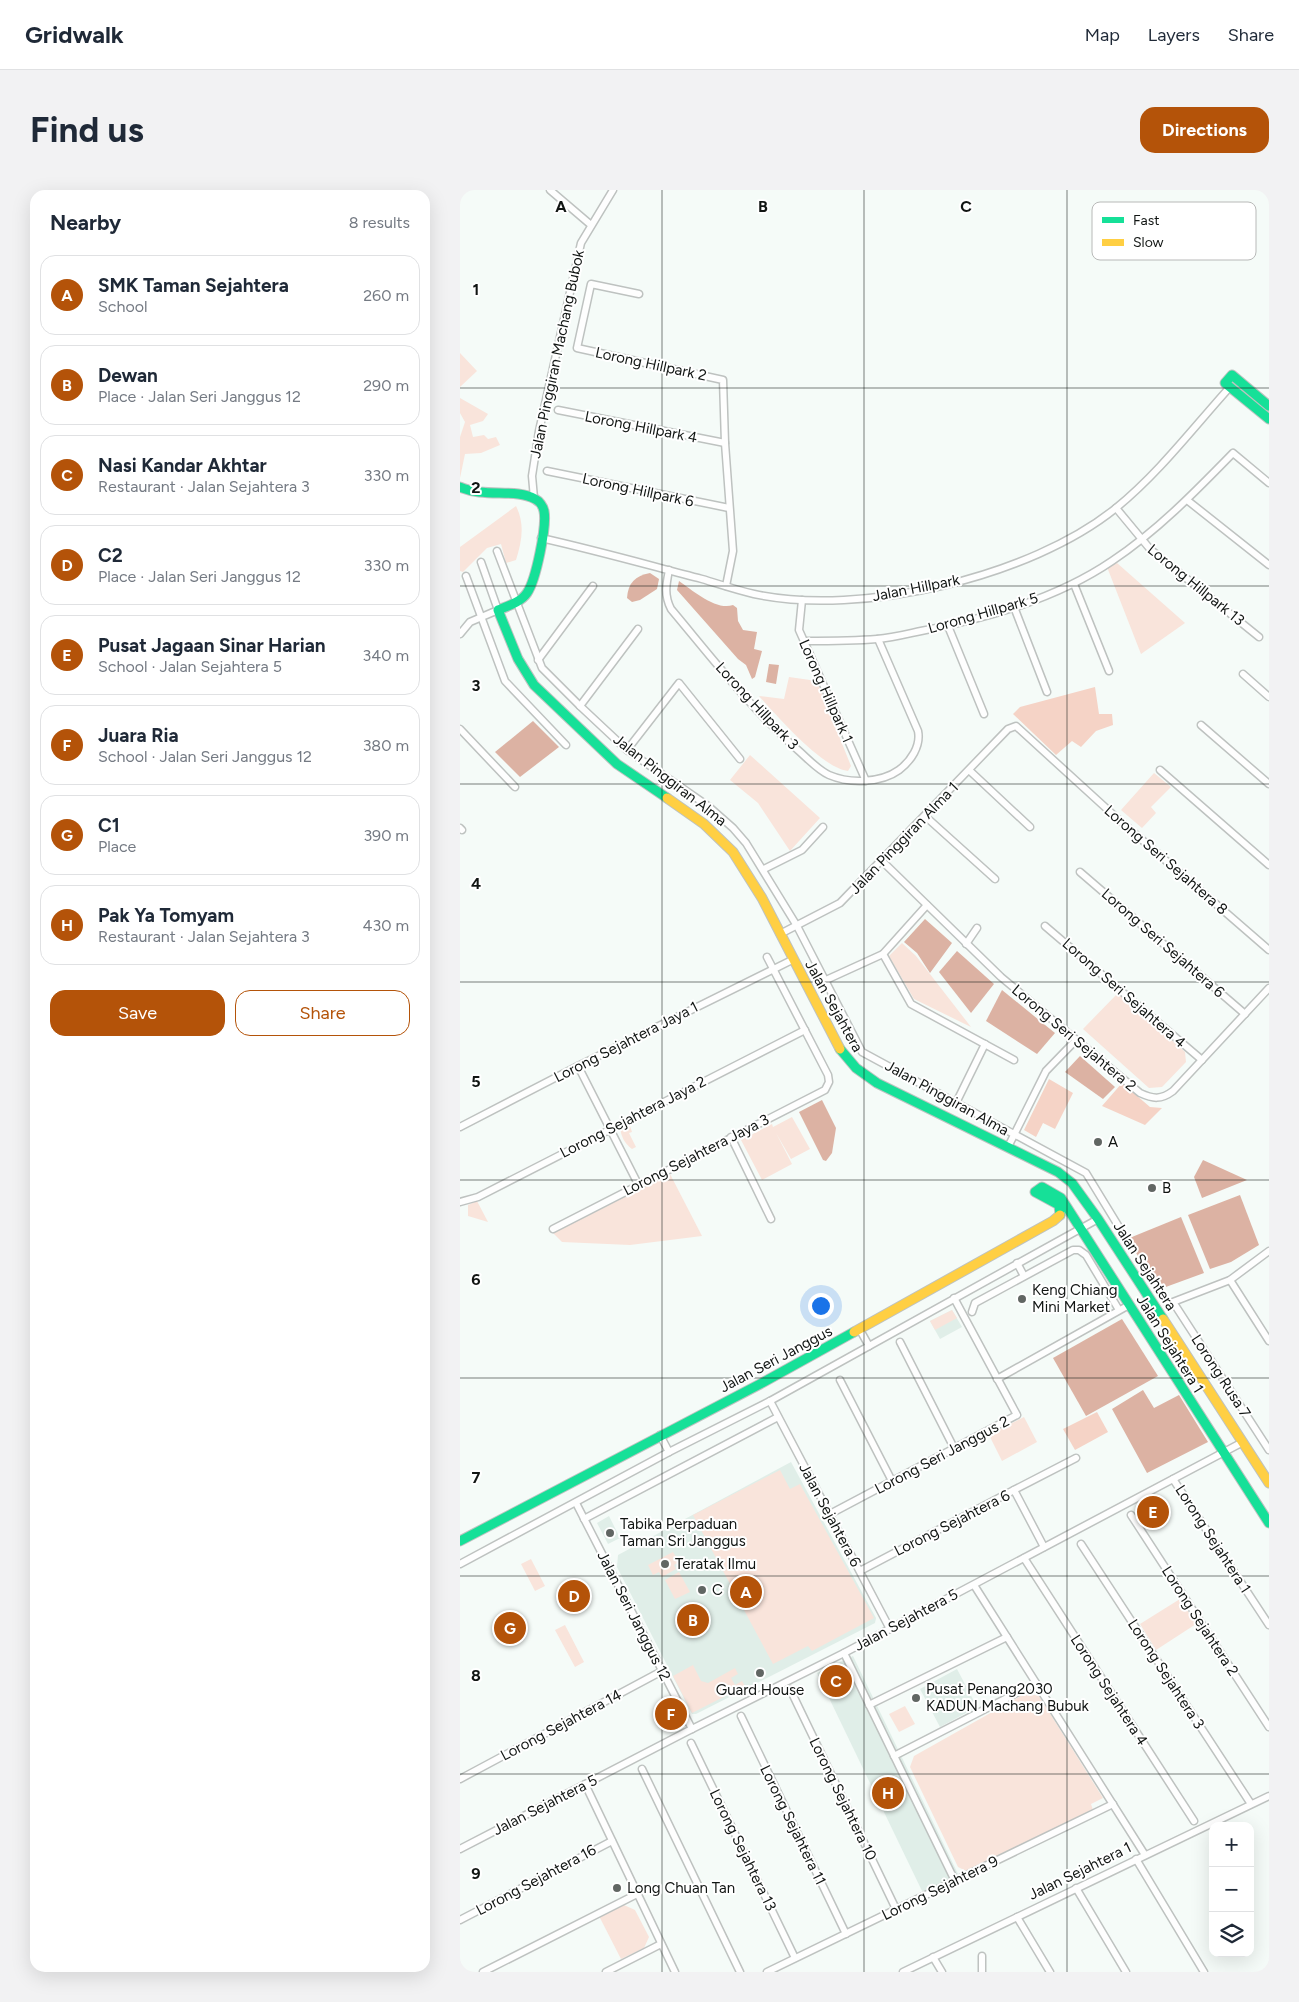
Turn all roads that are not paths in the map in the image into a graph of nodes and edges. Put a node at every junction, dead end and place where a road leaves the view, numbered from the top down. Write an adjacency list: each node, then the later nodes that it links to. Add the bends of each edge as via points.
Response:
1 (550, 190): 3 (street)
2 (613, 190): 3 (street, Jalan Pinggiran Machang Bubok)
3 (591, 225): 13 (street, Jalan Pinggiran Machang Bubok, via 581,243 539,431 532,476)
4 (639, 294): 9 (street, Lorong Hillpark 2, via 591,284 577,348 724,380)
5 (1230, 387): 6 (main road, via 1225,383 1232,375); 8 (main road); 16 (street, Jalan Hillpark, via 1161,465)
6 (1269, 406)
7 (558, 410): 9 (street, Lorong Hillpark 4)
8 (1269, 419)
9 (725, 443): 15 (street, Lorong Hillpark 2)
10 (547, 471): 15 (street, Lorong Hillpark 6)
11 (1269, 483): 14 (street, Lorong Hillpark 5, via 1233,453)
12 (460, 487): 13 (main road, via 481,494)
13 (534, 498): 17 (main road, via 544,509)
14 (1187, 500): 18 (street, Lorong Hillpark 5); 21 (street)
15 (729, 508): 26 (street, Lorong Hillpark 2, via 733,551)
16 (1116, 508): 18 (street, Lorong Hillpark 13); 27 (street, Jalan Hillpark, via 1053,548 999,569 889,595)
17 (541, 538): 22 (street, Jalan Hillpark); 28 (main road, via 533,583 523,598)
18 (1140, 539): 24 (street, Lorong Hillpark 5); 35 (street, Lorong Hillpark 13)
19 (496, 551): 28 (street, Jalan Pinggiran Alma)
20 (480, 562): 30 (street, Jalan Sejahtera)
21 (1269, 565)
22 (669, 570): 26 (street, Jalan Hillpark); 53 (street, Lorong Hillpark 3, via 665,591 671,610 776,731 829,775)
23 (466, 576): 31 (street)
24 (1074, 584): 29 (street, Lorong Hillpark 5); 39 (street)
25 (593, 586): 38 (street)
26 (726, 586): 27 (street, Jalan Hillpark, via 754,594)
27 (802, 600): 37 (street, Lorong Hillpark 1, via 799,630)
28 (516, 602): 30 (main road); 38 (street, Jalan Pinggiran Alma)
29 (1014, 608): 32 (street, Lorong Hillpark 5); 41 (street)
30 (498, 610): 31 (street); 68 (main road, Jalan Sejahtera, via 518,659 534,685 617,764 720,838 752,881)
31 (482, 617): 34 (street, via 470,622); 48 (street, via 505,681)
32 (948, 626): 36 (street, Lorong Hillpark 5); 44 (street)
33 (638, 629): 43 (street)
34 (460, 634)
35 (1259, 637)
36 (878, 639): 37 (street, Lorong Hillpark 5); 53 (street, Lorong Hillpark 3, via 920,739 907,763 897,771)
37 (805, 641): 53 (street, Lorong Hillpark 1)
38 (538, 660): 43 (street, Jalan Pinggiran Alma)
39 (1109, 671)
40 (1243, 674): 42 (street)
41 (1047, 692)
42 (1269, 697)
43 (580, 706): 49 (street, Jalan Pinggiran Alma)
44 (984, 714)
45 (1201, 725): 54 (street)
46 (1016, 726): 51 (street, Jalan Pinggiran Alma 1, via 1008,729); 70 (street, Lorong Seri Sejahtera 8)
47 (460, 729): 55 (street)
48 (566, 746)
49 (627, 750): 50 (street, via 679,683); 61 (street, Jalan Pinggiran Alma, via 687,791 733,828)
50 (740, 758)
51 (969, 770): 56 (street, Jalan Pinggiran Alma 1); 58 (street)
52 (1160, 770): 60 (street)
53 (866, 781)
54 (1269, 784)
55 (515, 788)
56 (925, 816): 59 (street, Jalan Pinggiran Alma 1); 63 (street)
57 (823, 827): 61 (street, via 802,850)
58 (1030, 827)
59 (882, 861): 64 (street, Lorong Seri Sejahtera 2); 65 (street, Jalan Pinggiran Alma 1, via 840,903)
60 (1269, 865)
61 (764, 869): 65 (street, Jalan Pinggiran Alma)
62 (1080, 872): 77 (street, Lorong Seri Sejahtera 6)
63 (995, 879)
64 (927, 905): 69 (street, Lorong Seri Sejahtera 2); 71 (street)
65 (797, 926): 68 (street, Jalan Pinggiran Alma 1); 75 (street, Jalan Pinggiran Alma)
66 (1046, 926): 82 (street, Lorong Seri Sejahtera 4)
67 (977, 928): 69 (street)
68 (780, 934): 73 (main road, Jalan Sejahtera)
69 (966, 944): 79 (street, Lorong Seri Sejahtera 2)
70 (1269, 950)
71 (882, 954): 75 (street); 80 (street, via 911,1004)
72 (768, 957): 74 (street)
73 (792, 960): 74 (street, Lorong Sejahtera Jaya 1); 89 (main road, Jalan Sejahtera, via 842,1054 853,1067 867,1078)
74 (774, 969): 78 (street); 83 (street, Lorong Sejahtera Jaya 1)
75 (826, 980): 84 (street, Jalan Pinggiran Alma, via 862,1052)
76 (1269, 988): 77 (street, Lorong Seri Sejahtera 2)
77 (1245, 1014): 82 (street, Lorong Seri Sejahtera 2)
78 (805, 1030): 86 (street, Lorong Sejahtera Jaya 2); 88 (street, Lorong Sejahtera Jaya 3, via 828,1075 825,1090)
79 (1076, 1040): 82 (street, Lorong Seri Sejahtera 2, via 1140,1093 1157,1099 1173,1091); 87 (street, via 1046,1071)
80 (985, 1044): 81 (street); 84 (street)
81 (1014, 1060)
82 (1202, 1060)
83 (578, 1066): 85 (street, Lorong Sejahtera Jaya 1); 86 (street)
84 (956, 1103): 87 (street, Jalan Pinggiran Alma)
85 (460, 1127)
86 (610, 1129): 90 (street); 92 (street, Lorong Sejahtera Jaya 2, via 471,1200)
87 (1014, 1135): 89 (street); 95 (street, Jalan Pinggiran Alma, via 1086,1173)
88 (731, 1138): 90 (street, Lorong Sejahtera Jaya 3); 93 (street)
89 (1008, 1147): 94 (main road, Jalan Sejahtera, via 1058,1172 1072,1183)
90 (638, 1184): 97 (street, Lorong Sejahtera Jaya 3)
91 (1042, 1188): 96 (main road, Jalan Sejahtera 1, via 1061,1198); 106 (main road, Jalan Seri Janggus, via 1035,1192 1059,1205 1060,1216)
92 (460, 1202)
93 (771, 1219)
94 (1098, 1219): 96 (street); 115 (main road, Jalan Sejahtera)
95 (1119, 1226)
96 (1080, 1228): 99 (street); 103 (main road, Jalan Sejahtera 1)
97 (553, 1229)
98 (1269, 1252): 101 (street)
99 (1017, 1263): 100 (street); 102 (street)
100 (1024, 1276): 104 (street, via 1073,1250 1079,1250 1086,1255); 105 (street, via 975,1303)
101 (1230, 1280): 107 (street); 117 (street, Lorong Rusa 7, via 1173,1302)
102 (954, 1298): 109 (street); 110 (street, Lorong Seri Janggus 2)
103 (1129, 1305): 104 (street); 119 (main road, Jalan Sejahtera 1)
104 (1119, 1310): 110 (street)
105 (972, 1312)
106 (860, 1330): 109 (street); 114 (main road, Jalan Seri Janggus)
107 (1269, 1341)
108 (900, 1342): 116 (street)
109 (869, 1346): 112 (street)
110 (997, 1379): 116 (street, Lorong Seri Janggus 2, via 1017,1415)
111 (840, 1380): 122 (street)
112 (770, 1401): 113 (street, Jalan Sejahtera 6); 118 (street)
113 (778, 1416): 126 (street, Jalan Sejahtera 6); 128 (street)
114 (660, 1435): 118 (street); 130 (main road, Jalan Seri Janggus)
115 (1243, 1442): 119 (street, Jalan Sejahtera 5); 123 (main road, Jalan Sejahtera)
116 (954, 1448): 122 (street, Lorong Seri Janggus 2)
117 (1269, 1450)
118 (669, 1452): 125 (street)
119 (1223, 1453): 121 (street, Jalan Sejahtera 5); 129 (main road, Jalan Sejahtera 1)
120 (1076, 1458): 124 (street)
121 (1173, 1479): 132 (street, Jalan Sejahtera 5); 137 (street, Lorong Sejahtera 1)
122 (892, 1481): 126 (street, Lorong Seri Janggus 2)
123 (1269, 1483)
124 (1014, 1490): 132 (street, Lorong Sejahtera 6); 135 (street, Lorong Sejahtera 6)
125 (576, 1503): 128 (street, Jalan Seri Janggus 12); 134 (street)
126 (830, 1514): 135 (street, Jalan Sejahtera 6)
127 (1131, 1515): 146 (street, Lorong Sejahtera 2)
128 (584, 1519): 141 (street, Jalan Seri Janggus 12)
129 (1269, 1523)
130 (460, 1541)
131 (1081, 1544): 155 (street, Lorong Sejahtera 3)
132 (1044, 1548): 133 (street, Jalan Sejahtera 5)
133 (1024, 1558): 136 (street, Jalan Sejahtera 5); 156 (street, Lorong Sejahtera 4)
134 (460, 1564)
135 (860, 1571): 138 (street, Jalan Sejahtera 6)
136 (974, 1585): 138 (street, Jalan Sejahtera 5); 139 (street)
137 (1269, 1625)
138 (890, 1629): 140 (street, Jalan Sejahtera 5)
139 (1007, 1637): 142 (street); 144 (street)
140 (844, 1653): 144 (street); 147 (street, Jalan Sejahtera 5)
141 (662, 1671): 147 (street, Jalan Seri Janggus 12); 151 (street, Lorong Sejahtera 14)
142 (1036, 1683): 149 (street); 154 (street)
143 (790, 1689): 164 (street, Lorong Sejahtera 10)
144 (869, 1706): 149 (street)
145 (741, 1716): 167 (street, Lorong Sejahtera 11)
146 (1269, 1727)
147 (692, 1729): 152 (street, Jalan Sejahtera 5)
148 (691, 1743): 171 (street, Lorong Sejahtera 13)
149 (894, 1756): 161 (street)
150 (642, 1769): 175 (street)
151 (460, 1779)
152 (585, 1784): 157 (street); 158 (street, Jalan Sejahtera 5)
153 (1269, 1796): 155 (street, Jalan Sejahtera 1)
154 (1113, 1804): 159 (street); 161 (street, Lorong Sejahtera 9)
155 (1251, 1804): 159 (street, Jalan Sejahtera 1)
156 (1194, 1821)
157 (612, 1840): 163 (street); 166 (street, Lorong Sejahtera 16)
158 (460, 1849)
159 (1145, 1855): 160 (street, Jalan Sejahtera 1)
160 (1136, 1859): 162 (street, Jalan Sejahtera 1); 182 (street)
161 (955, 1881): 164 (street, Lorong Sejahtera 9)
162 (1076, 1888): 165 (street, Jalan Sejahtera 1); 181 (street)
163 (637, 1894): 168 (street); 173 (street)
164 (896, 1909): 167 (street, Lorong Sejahtera 9)
165 (1017, 1917): 170 (street, Jalan Sejahtera 1); 180 (street)
166 (460, 1920)
167 (846, 1934): 171 (street, Lorong Sejahtera 9)
168 (661, 1944): 172 (street); 174 (street)
169 (982, 1956): 179 (street)
170 (934, 1957): 177 (street, Jalan Sejahtera 1); 178 (street)
171 (796, 1958): 176 (street, Lorong Sejahtera 9)
172 (609, 1971)
173 (484, 1972)
174 (675, 1972)
175 (740, 1972)
176 (766, 1972)
177 (903, 1972)
178 (942, 1972)
179 (982, 1972)
180 (1050, 1972)
181 (1126, 1972)
182 (1204, 1972)

